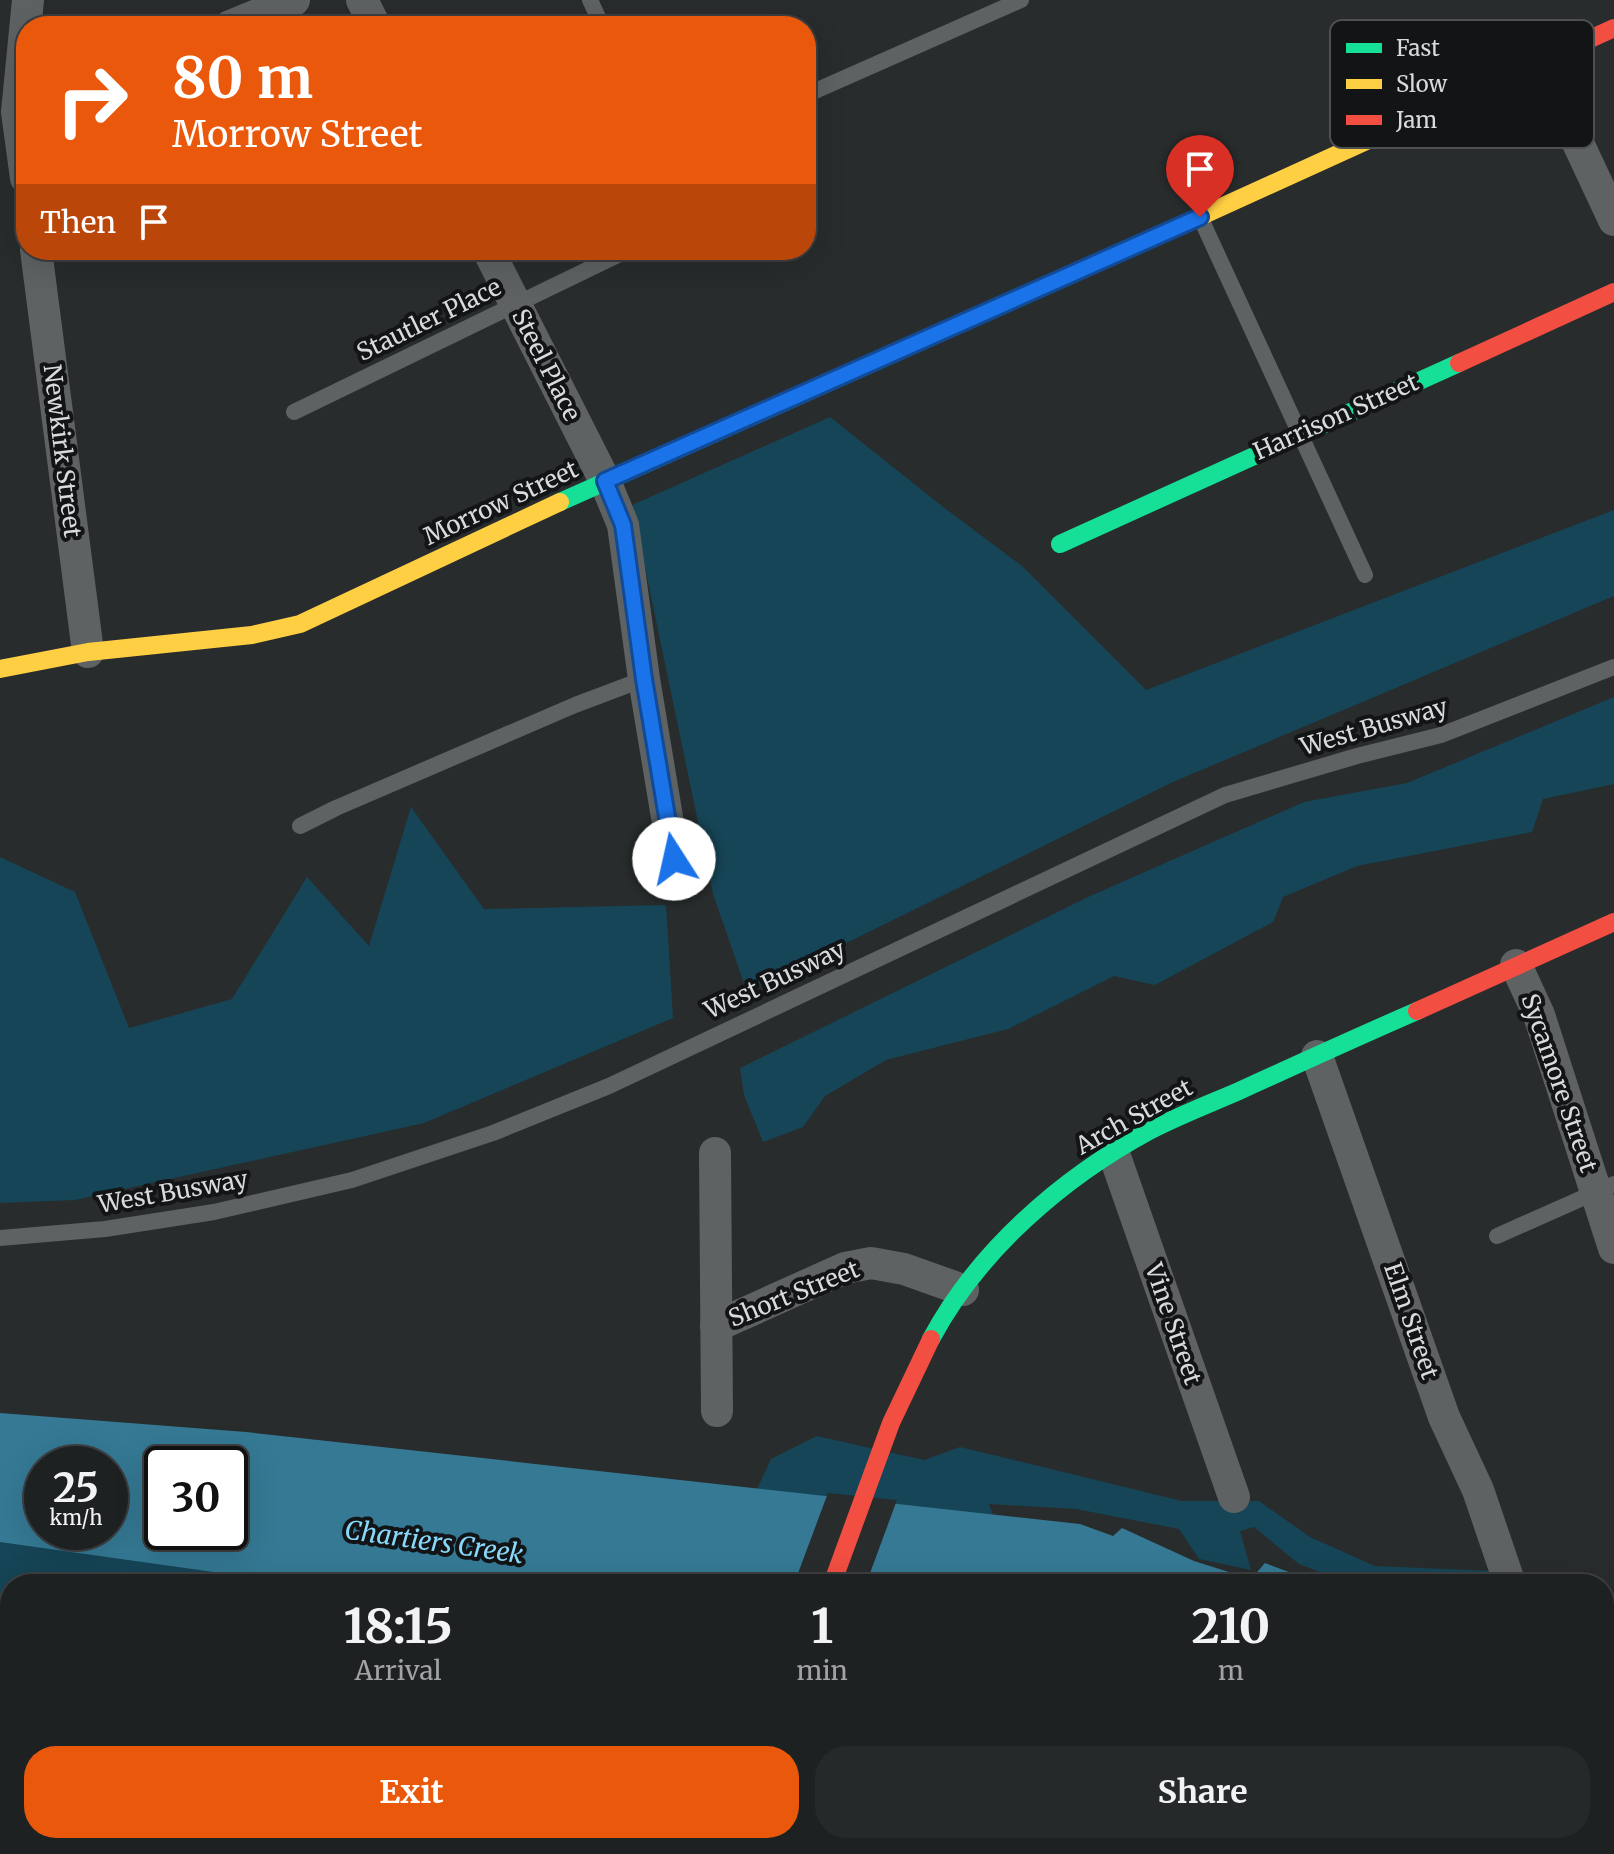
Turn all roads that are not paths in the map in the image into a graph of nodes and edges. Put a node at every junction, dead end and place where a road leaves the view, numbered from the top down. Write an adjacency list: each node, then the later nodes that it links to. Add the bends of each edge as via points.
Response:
1 (294, 0): 3 (street)
2 (1021, 0): 6 (lane)
3 (255, 16)
4 (1614, 28): 5 (street, Morrow Street)
5 (1594, 38)
6 (816, 91)
7 (1354, 148): 9 (street, Morrow Street)
8 (1580, 148): 10 (street)
9 (1200, 217): 17 (lane); 18 (street, Morrow Street)
10 (1614, 220)
11 (37, 260): 21 (street, Newkirk Street)
12 (493, 260): 15 (street, Steel Place)
13 (608, 260): 15 (lane, Stautler Place)
14 (1614, 292): 17 (street, Harrison Street)
15 (516, 305): 16 (lane, Stautler Place); 18 (street, Steel Place)
16 (294, 412)
17 (1299, 434): 19 (street, Harrison Street); 20 (lane)
18 (605, 481): 21 (street, Morrow Street, via 300,624 252,635); 24 (street, Steel Place, via 623,525)
19 (1060, 544)
20 (1365, 575)
21 (88, 652): 23 (street, Morrow Street)
22 (1614, 667): 34 (lane, West Busway, via 1441,735 1225,795 609,1086 493,1133 352,1180 214,1212)
23 (0, 669)
24 (644, 679): 25 (lane); 26 (street, Steel Place)
25 (300, 826)
26 (674, 859)
27 (1614, 922): 28 (street, Arch Street)
28 (1516, 965): 29 (street, Arch Street); 32 (street, Sycamore Street)
29 (1317, 1056): 30 (street, Arch Street, via 1195,1108); 41 (street, Elm Street, via 1444,1417 1478,1490)
30 (1113, 1151): 36 (street, Arch Street, via 1046,1202); 39 (street, Vine Street)
31 (715, 1153): 37 (street)
32 (1605, 1188): 33 (lane); 35 (street, Sycamore Street)
33 (1497, 1236)
34 (0, 1238)
35 (1614, 1248)
36 (963, 1290): 37 (street, Short Street, via 871,1263 845,1268); 40 (street, Arch Street, via 910,1380)
37 (716, 1326): 38 (street)
38 (717, 1411)
39 (1234, 1497)
40 (836, 1574)
41 (1507, 1574)

